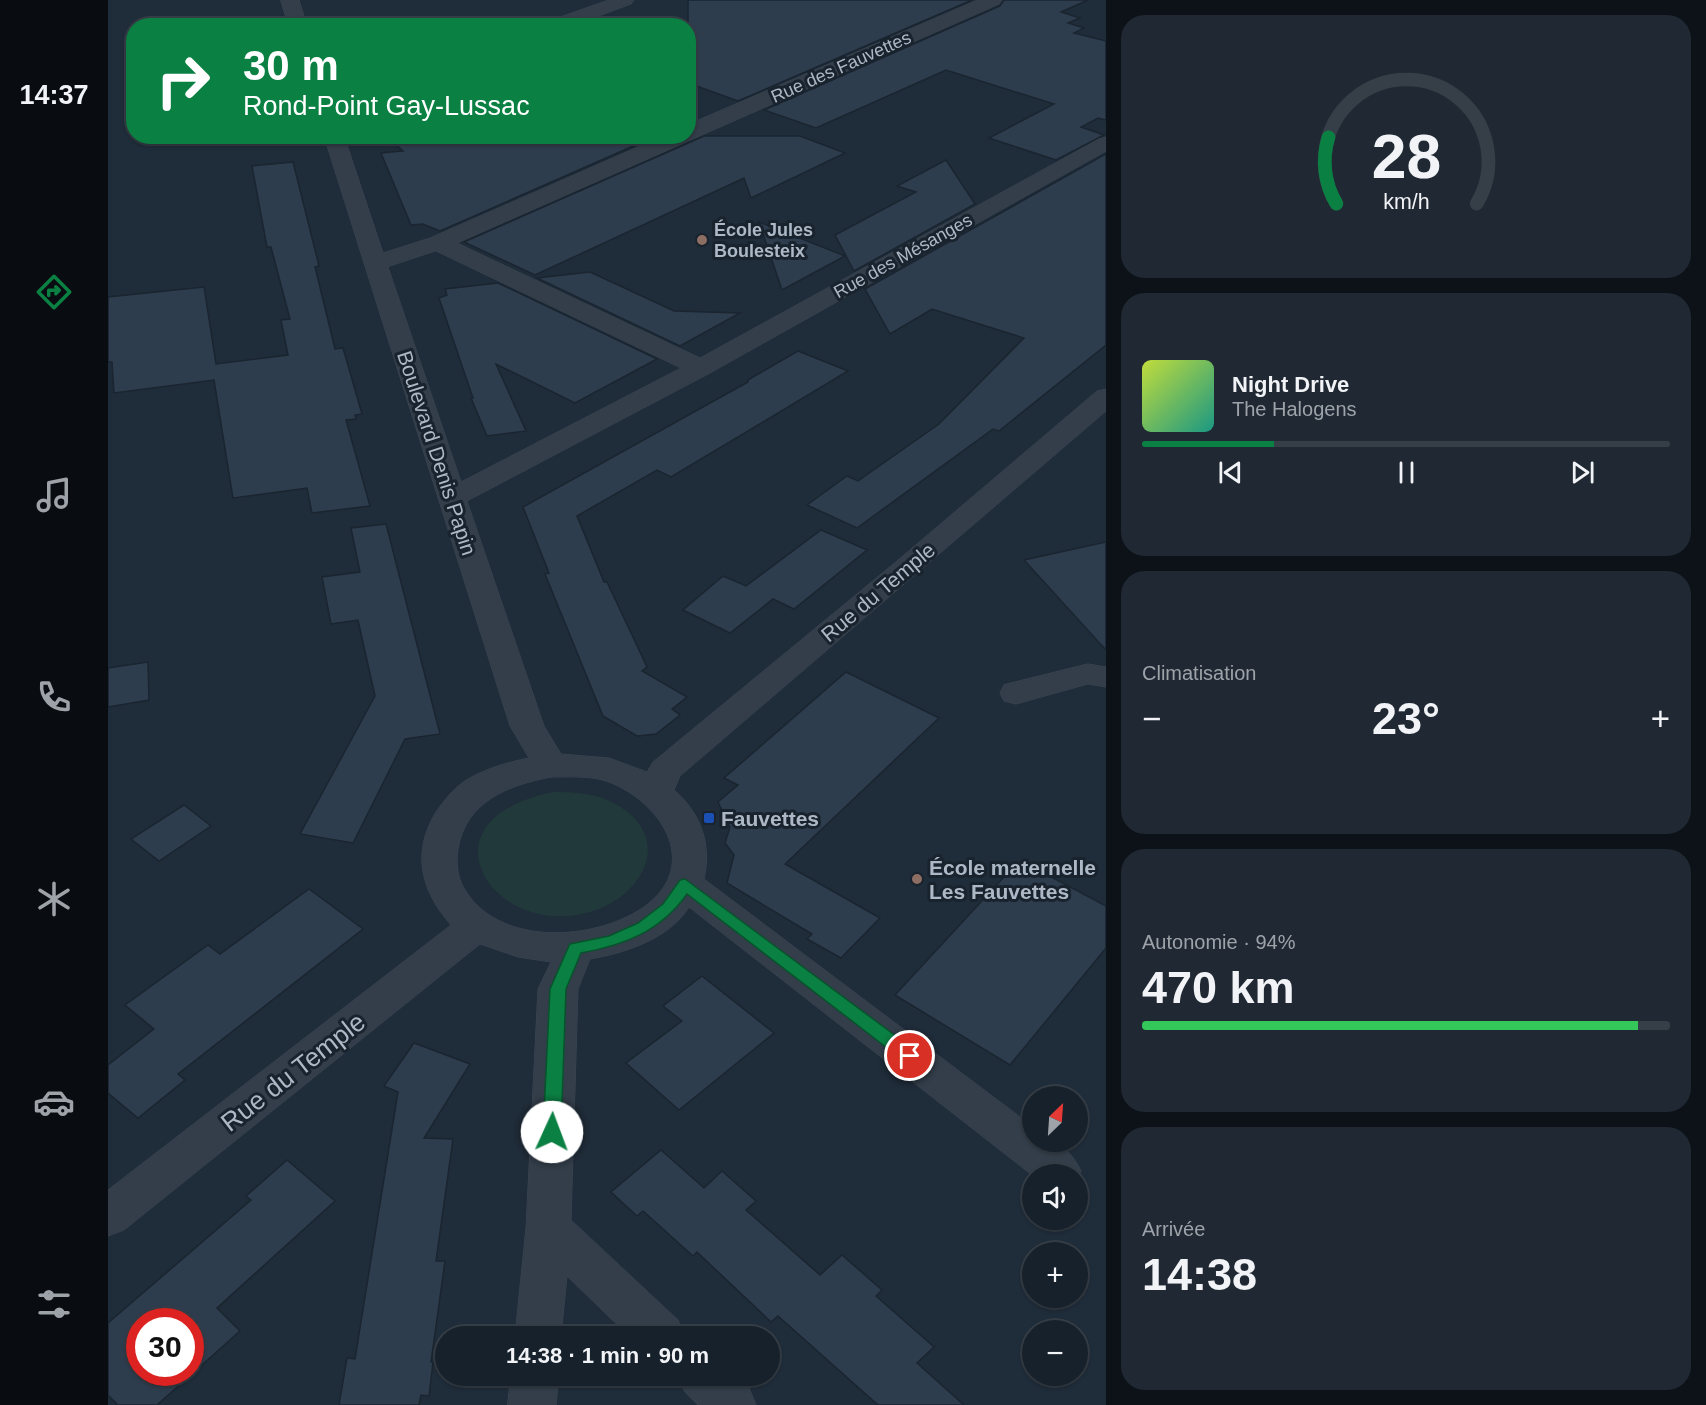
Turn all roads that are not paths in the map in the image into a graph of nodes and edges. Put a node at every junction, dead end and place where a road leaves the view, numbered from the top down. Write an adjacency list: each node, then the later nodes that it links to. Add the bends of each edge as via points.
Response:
1 (290, 0): 4 (street)
2 (625, 0): 5 (street)
3 (993, 0): 6 (street, Rue des Fauvettes)
4 (296, 18)
5 (575, 18)
6 (696, 130)
7 (1106, 143): 12 (street, Rue des Mésanges)
8 (337, 144): 11 (street, Boulevard Denis Papin)
9 (663, 144): 10 (street)
10 (438, 243): 11 (street); 12 (street)
11 (376, 262): 14 (street, Boulevard Denis Papin)
12 (701, 368): 14 (street, Rue des Mésanges)
13 (1106, 397): 18 (street, Rue du Temple, via 916,578 665,770)
14 (452, 498): 17 (street, Boulevard Denis Papin, via 527,726)
15 (1106, 677): 16 (street, via 1088,674)
16 (1016, 693)
17 (551, 765): 18 (street, via 599,768 626,775); 20 (street, via 512,773 478,789 453,813 439,841 438,871 451,901)
18 (656, 792): 19 (street, via 676,811 688,834 692,859)
19 (685, 884): 21 (street, via 669,908 644,927 612,942); 22 (street)
20 (478, 926): 21 (street, via 507,939 540,947); 23 (street, Rue du Temple)
21 (576, 948): 24 (street, via 558,989)
22 (1050, 1164)
23 (108, 1216)
24 (548, 1228): 25 (street); 26 (street)
25 (539, 1326)
26 (651, 1326)
27 (534, 1386): 29 (street)
28 (712, 1386): 30 (street)
29 (532, 1405)
30 (732, 1405)

